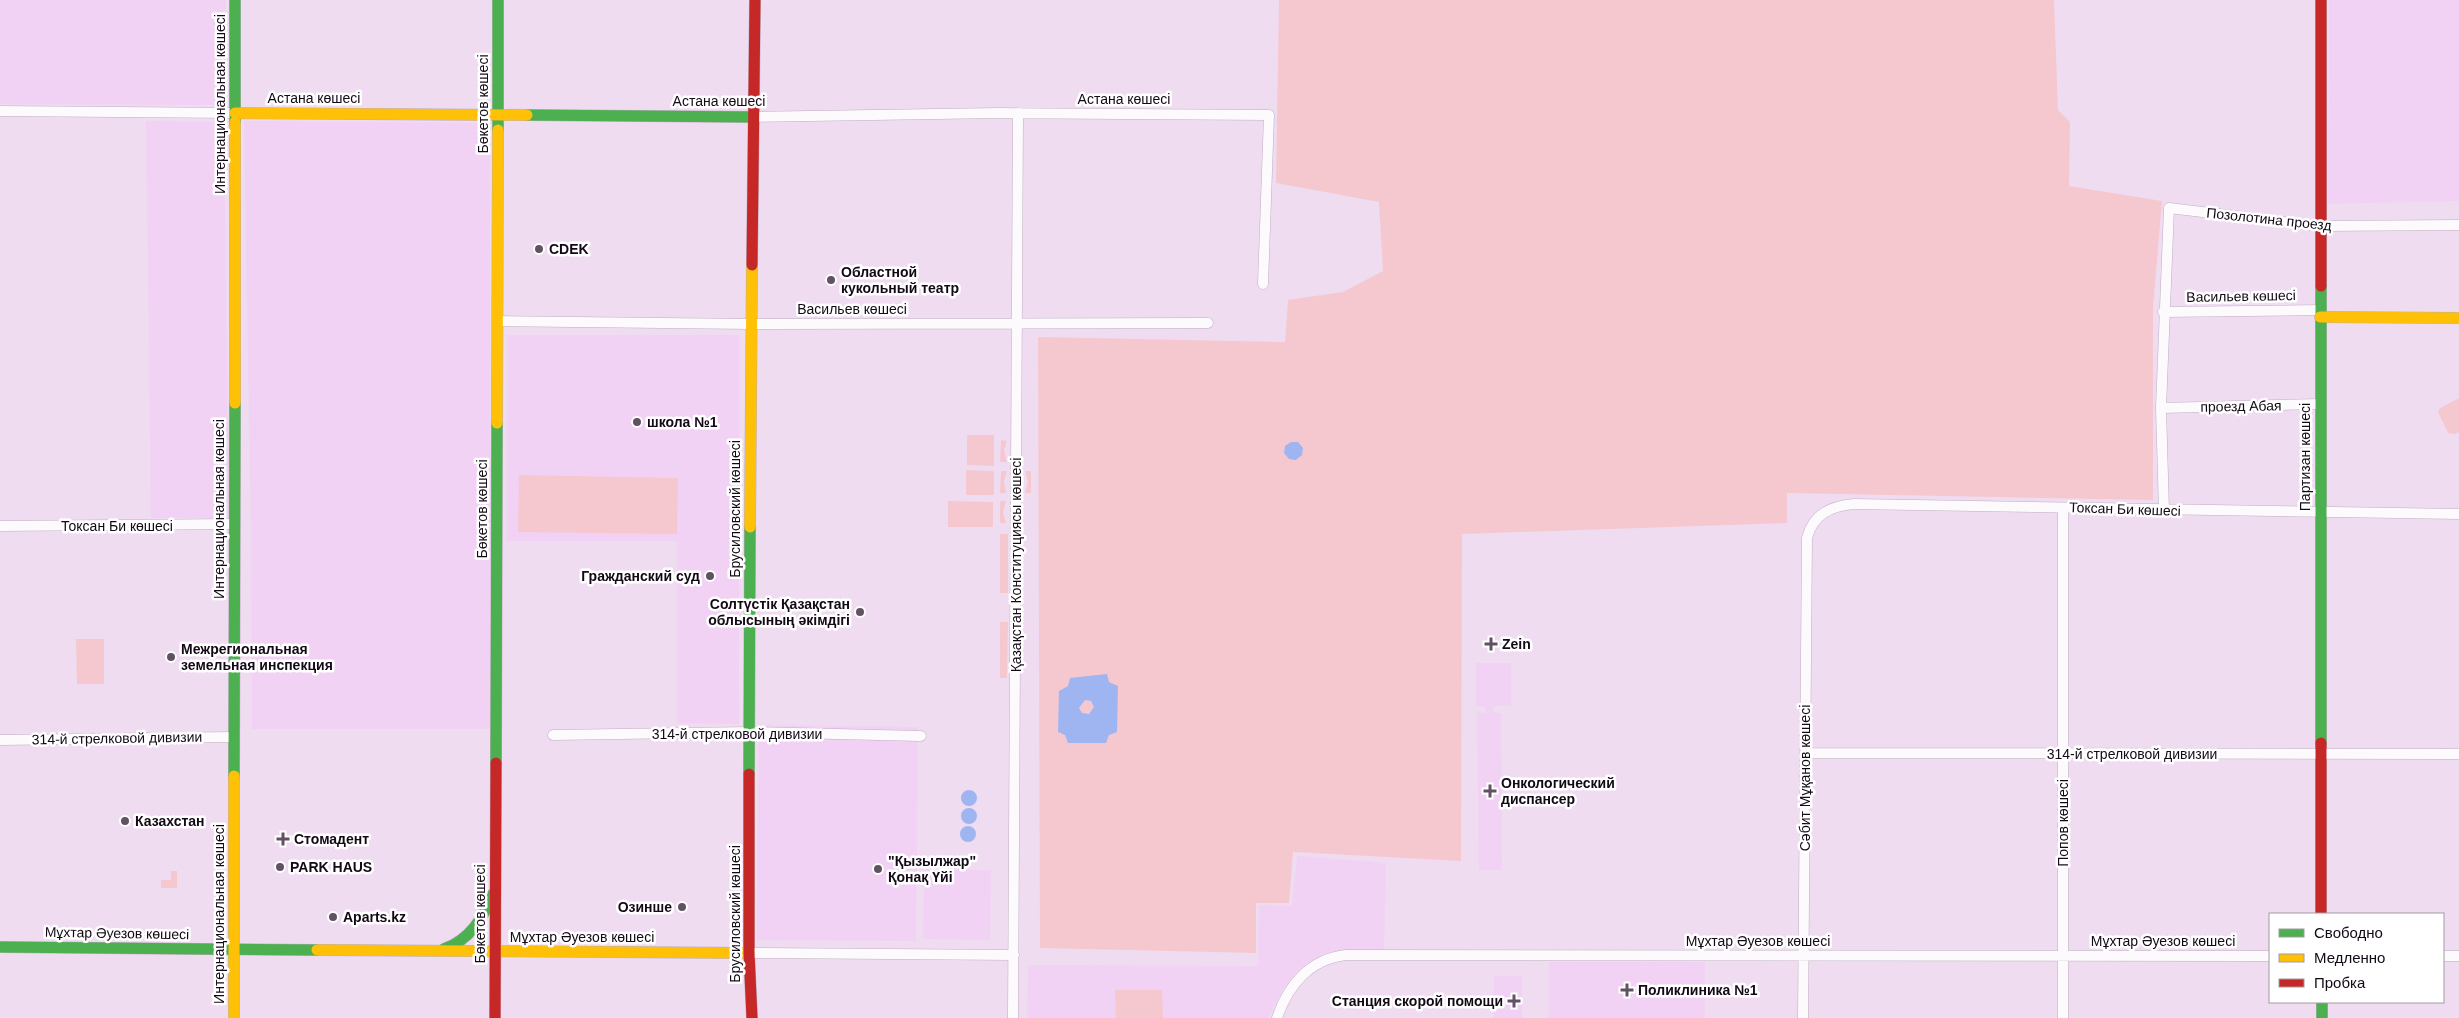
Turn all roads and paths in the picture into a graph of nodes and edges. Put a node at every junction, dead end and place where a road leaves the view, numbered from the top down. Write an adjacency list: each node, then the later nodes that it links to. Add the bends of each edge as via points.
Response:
1 (235, 0): 6 (main road, Интернациональная көшесі)
2 (498, 0): 8 (main road, Бөкетов көшесі)
3 (755, 0): 9 (main road, Брусиловский көшесі)
4 (2321, 0): 11 (main road, Партизан көшесі)
5 (0, 111): 6 (street, Астана көшесі)
6 (235, 113): 8 (main road, Астана көшесі); 26 (main road, Интернациональная көшесі)
7 (1018, 113): 9 (street, Астана көшесі); 12 (street, Астана көшесі, via 1269,115); 17 (street, Қазақстан Конституциясы көшесі)
8 (498, 114): 9 (main road, Астана көшесі); 16 (main road, Бөкетов көшесі)
9 (753, 117): 18 (main road, Брусиловский көшесі)
10 (2459, 225): 11 (street, Позолотина проезд)
11 (2320, 226): 13 (street, Позолотина проезд, via 2169,208); 14 (main road, Партизан көшесі)
12 (1263, 284)
13 (2164, 312): 14 (street, Васильев көшесі); 21 (street)
14 (2320, 313): 15 (main road, Васильев көшесі); 20 (main road, Партизан көшесі)
15 (2459, 318)
16 (497, 321): 18 (street, Васильев көшесі); 38 (main road, Бөкетов көшесі)
17 (1017, 323): 18 (street, Васильев көшесі); 19 (street, Васильев көшесі); 45 (street, Қазақстан Конституциясы көшесі)
18 (751, 324): 29 (main road, Брусиловский көшесі)
19 (1208, 324)
20 (2320, 404): 21 (street, проезд Абая); 24 (main road, Партизан көшесі)
21 (2161, 408): 23 (street)
22 (2063, 508): 23 (street, Токсан Би көшесі); 28 (street, Токсан Би көшесі, via 1844,505 1828,509 1819,516 1811,525); 35 (street, Попов көшесі)
23 (2164, 511): 24 (street, Токсан Би көшесі)
24 (2320, 512): 25 (street, Токсан Би көшесі); 36 (main road, Партизан көшесі)
25 (2459, 514)
26 (234, 524): 27 (street, Токсан Би көшесі); 32 (main road, Интернациональная көшесі)
27 (0, 526)
28 (1807, 538): 34 (street, Сәбит Мұқанов көшесі)
29 (750, 732): 30 (street, 314-й стрелковой дивизии); 31 (street, 314-й стрелковой дивизии); 44 (main road, Брусиловский көшесі)
30 (554, 735)
31 (921, 736)
32 (234, 737): 33 (street, 314-й стрелковой дивизии); 41 (main road, Интернациональная көшесі)
33 (0, 740)
34 (1805, 753): 35 (street, 314-й стрелковой дивизии); 46 (street, Сәбит Мұқанов көшесі)
35 (2063, 754): 36 (street, 314-й стрелковой дивизии); 47 (street, Попов көшесі)
36 (2321, 754): 37 (street, 314-й стрелковой дивизии); 39 (main road, Партизан көшесі)
37 (2459, 754)
38 (496, 888): 42 (main road, via 485,913 470,934 452,947); 43 (main road, Бөкетов көшесі)
39 (2321, 913)
40 (0, 947): 41 (main road, Мұхтар Әуезов көшесі)
41 (234, 950): 42 (main road, Мұхтар Әуезов көшесі); 52 (main road, Интернациональная көшесі)
42 (433, 952): 43 (main road, Мұхтар Әуезов көшесі)
43 (495, 952): 44 (main road, Мұхтар Әуезов көшесі); 53 (main road, Бөкетов көшесі)
44 (749, 953): 45 (street, Мұхтар Әуезов көшесі); 54 (main road, Брусиловский көшесі)
45 (1014, 955): 55 (street, Қазақстан Конституциясы көшесі)
46 (1804, 956): 47 (street, Мұхтар Әуезов көшесі); 56 (street, Мұхтар Әуезов көшесі, via 1336,956 1306,971 1289,992); 57 (street, Сәбит Мұқанов көшесі)
47 (2064, 956): 48 (street, Мұхтар Әуезов көшесі); 58 (street, Попов көшесі)
48 (2269, 956)
49 (2444, 956): 50 (street)
50 (2459, 956)
51 (2322, 1003): 59 (main road)
52 (234, 1018)
53 (495, 1018)
54 (752, 1018)
55 (1013, 1018)
56 (1276, 1018)
57 (1803, 1018)
58 (2063, 1018)
59 (2322, 1018)

